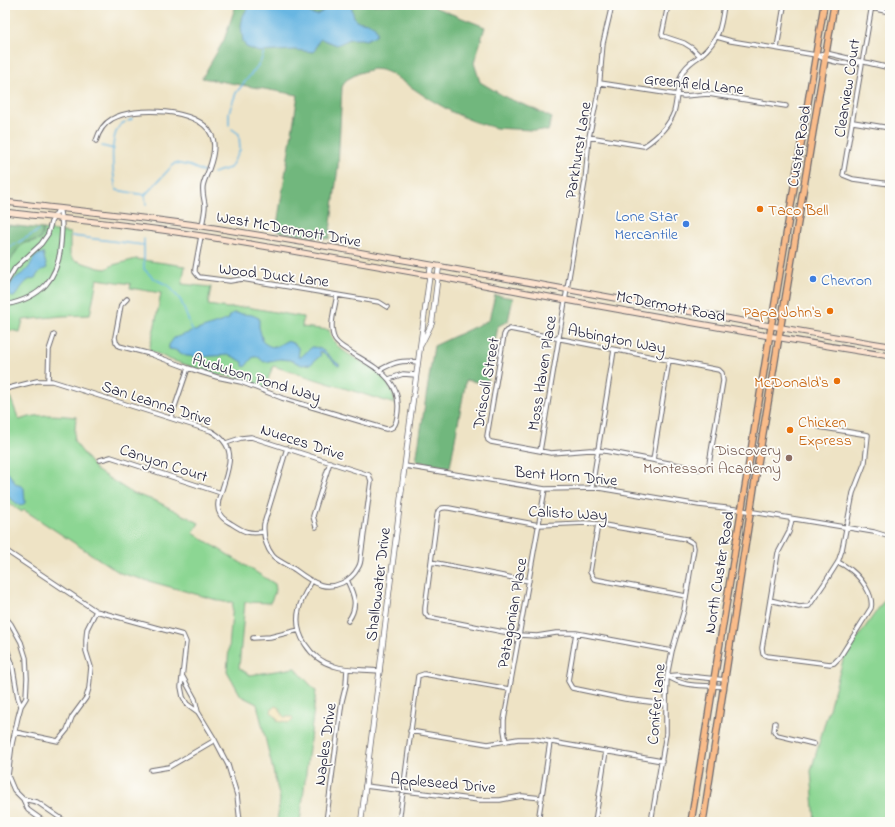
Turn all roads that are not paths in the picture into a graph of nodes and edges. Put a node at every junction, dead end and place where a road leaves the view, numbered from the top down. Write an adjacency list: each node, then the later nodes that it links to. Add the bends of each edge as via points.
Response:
1 (612, 5): 17 (street, Parkhurst Lane, via 604,43)
2 (668, 5): 13 (street, via 663,36 684,43)
3 (724, 5): 9 (street)
4 (824, 5): 12 (main road, North Custer Road)
5 (834, 5): 11 (main road, Custer Road)
6 (784, 6): 10 (street)
7 (872, 6): 8 (street); 15 (street, Clearview Court)
8 (890, 12)
9 (718, 37): 10 (street); 13 (street)
10 (777, 48): 12 (street)
11 (826, 53): 12 (street); 14 (main road, Custer Road); 15 (street)
12 (816, 55): 14 (street); 49 (main road, North Custer Road)
13 (700, 56): 18 (street, via 685,69 680,78)
14 (825, 60): 15 (street, via 856,64); 50 (main road, Custer Road)
15 (862, 62): 16 (street); 20 (street, Clearview Court)
16 (890, 68)
17 (600, 83): 18 (street, Greenfield Lane); 22 (street, Parkhurst Lane)
18 (677, 95): 19 (street, Greenfield Lane, via 708,94); 22 (street, via 670,120 661,132 644,146)
19 (786, 106)
20 (853, 122): 21 (street); 24 (street, Clearview Court, via 844,175 853,179)
21 (890, 128)
22 (589, 137): 39 (street, Parkhurst Lane, via 585,181)
23 (96, 141): 30 (street, via 99,132 110,120 145,111 188,117 206,126 211,133 214,147 210,169 203,186 205,206)
24 (890, 184)
25 (5, 202): 26 (main road, West McDermott Drive)
26 (59, 208): 28 (street); 29 (street); 30 (main road, West McDermott Drive)
27 (5, 212): 28 (main road, West McDermott Drive)
28 (53, 218): 29 (main road, West McDermott Drive); 38 (street, via 48,234 41,244 15,268)
29 (62, 218): 31 (main road, West McDermott Drive); 43 (street, via 61,255 53,276 33,296)
30 (202, 226): 31 (main road); 32 (main road, West McDermott Drive)
31 (201, 236): 35 (main road, West McDermott Drive); 40 (street, Wood Duck Lane, via 195,269 199,277 230,281 242,279)
32 (431, 265): 33 (main road, West McDermott Drive); 35 (street, Shallowater Drive)
33 (440, 266): 34 (main road, West McDermott Drive); 36 (street, Shallowater Drive)
34 (480, 273): 37 (main road); 39 (main road, West McDermott Drive)
35 (429, 274): 36 (main road, West McDermott Drive); 46 (street, Shallowater Drive)
36 (438, 276): 37 (main road, West McDermott Drive); 48 (street, Shallowater Drive)
37 (478, 283): 42 (main road, West McDermott Drive)
38 (5, 285)
39 (567, 289): 42 (street, Parkhurst Lane); 44 (main road, McDermott Road)
40 (337, 295): 45 (street, Wood Duck Lane, via 378,302); 65 (street, via 332,326 339,345)
41 (127, 299): 64 (street, Audubon Pond Way, via 121,305 115,337 119,346)
42 (565, 299): 47 (main road, McDermott Road); 55 (street, Moss Haven Place)
43 (5, 305)
44 (658, 306): 47 (main road); 49 (main road, McDermott Road)
45 (387, 307)
46 (425, 307): 48 (street, via 427,314); 58 (street, Shallowater Drive)
47 (657, 315): 53 (main road, McDermott Road)
48 (433, 318): 58 (street, Shallowater Drive)
49 (771, 327): 50 (main road, McDermott Road); 53 (main road, North Custer Road)
50 (781, 328): 54 (main road, Custer Road); 56 (main road, McDermott Road)
51 (506, 331): 55 (street, Abbington Way, via 510,329); 76 (street, Driscoll Street, via 487,439 491,442)
52 (54, 335): 68 (street, via 49,350)
53 (769, 336): 54 (main road, McDermott Road); 72 (main road, North Custer Road)
54 (779, 338): 60 (main road, McDermott Road); 73 (main road, North Custer Road)
55 (560, 339): 59 (street, Abbington Way); 76 (street, Moss Haven Place)
56 (868, 342): 57 (main road, McDermott Road); 60 (main road)
57 (890, 346)
58 (420, 348): 63 (street, Shallowater Drive)
59 (614, 350): 62 (street, Abbington Way); 77 (street)
60 (867, 353): 61 (main road, McDermott Road)
61 (890, 356)
62 (670, 360): 79 (street); 79 (street, Abbington Way, via 716,369 722,373 723,381 709,464 706,468 700,469)
63 (418, 362): 65 (street, via 394,362); 66 (street, Shallowater Drive)
64 (188, 368): 67 (street, Audubon Pond Way, via 241,382 282,398 386,429 396,424 399,408 396,392); 70 (street)
65 (380, 370): 67 (street)
66 (416, 375): 67 (street, via 403,374); 81 (street, Shallowater Drive)
67 (389, 379)
68 (48, 380): 69 (street, San Leanna Drive); 70 (street, San Leanna Drive)
69 (5, 389)
70 (171, 418): 74 (street, San Leanna Drive, via 211,432)
71 (819, 427): 91 (street, via 868,435 865,462 853,493)
72 (753, 441): 73 (main road); 85 (main road, North Custer Road)
73 (761, 442): 86 (main road, North Custer Road)
74 (226, 443): 75 (street, Nueces Drive, via 251,437); 84 (street, San Leanna Drive, via 230,454 229,467)
75 (287, 448): 80 (street, Nueces Drive); 92 (street)
76 (540, 451): 77 (street)
77 (598, 451): 79 (street); 82 (street)
78 (100, 460): 84 (street, Canyon Court, via 111,457)
79 (652, 460)
80 (330, 462): 90 (street, via 313,516); 98 (street, Nueces Drive, via 371,477 362,556 359,567)
81 (405, 466): 83 (street, Bent Horn Drive); 113 (street, Shallowater Drive)
82 (592, 487): 83 (street, Bent Horn Drive); 85 (street, Bent Horn Drive)
83 (545, 489): 89 (street, Patagonian Place)
84 (221, 493): 92 (street, San Leanna Drive, via 218,508 223,518 243,531 252,534)
85 (741, 510): 86 (street, Bent Horn Drive); 116 (main road, North Custer Road)
86 (750, 512): 87 (street, Bent Horn Drive); 117 (main road, North Custer Road)
87 (792, 519): 91 (street, Bent Horn Drive); 102 (street, via 789,532 778,553)
88 (598, 524): 89 (street, Calisto Way); 94 (street, Calisto Way, via 686,539); 101 (street, via 590,572 592,577 596,580)
89 (539, 525): 96 (street, Calisto Way, via 440,508 436,516); 100 (street, Patagonian Place)
90 (316, 527)
91 (847, 528): 93 (street, Bent Horn Drive); 97 (street)
92 (263, 532): 99 (street, via 274,557)
93 (890, 537)
94 (693, 543): 101 (street, Conifer Lane)
95 (5, 550): 103 (street)
96 (432, 562): 100 (street); 108 (street, via 426,615 434,619)
97 (838, 562): 102 (street, via 809,606 799,607); 102 (street, via 860,579 872,603 834,663 763,654)
98 (347, 580): 99 (street, via 329,586); 105 (street, via 354,593 355,604 354,613)
99 (312, 581): 106 (street, via 299,608)
100 (529, 581): 108 (street, Patagonian Place)
101 (686, 596): 111 (street, Conifer Lane)
102 (770, 600)
103 (96, 611): 114 (street, via 183,635 186,642); 126 (street, via 87,629 86,639 86,651 91,667 89,688 67,730 58,741)
104 (5, 617): 122 (street, via 21,642 26,658 26,698)
105 (348, 621)
106 (299, 630): 109 (street); 112 (street, via 309,650 320,660)
107 (576, 633): 108 (street); 111 (street); 121 (street, via 568,681 570,687 574,690 617,698)
108 (519, 635): 120 (street, Patagonian Place)
109 (253, 638)
110 (5, 644): 122 (street, via 12,663)
111 (672, 651): 115 (street, Conifer Lane)
112 (347, 670): 113 (street); 142 (street, Naples Drive)
113 (380, 671): 134 (street, Shallowater Drive)
114 (182, 676): 123 (street, via 196,699); 123 (street, via 183,697 187,704)
115 (667, 676): 116 (street); 118 (street, via 677,683); 121 (street, Conifer Lane)
116 (714, 679): 117 (street); 118 (main road, North Custer Road)
117 (726, 680): 119 (main road, North Custer Road)
118 (713, 685): 119 (street); 148 (main road, North Custer Road)
119 (725, 687): 149 (main road, North Custer Road)
120 (509, 689): 125 (street, via 419,675); 128 (street, Patagonian Place, via 504,720)
121 (666, 704): 132 (street, Conifer Lane, via 666,734)
122 (21, 706): 126 (street)
123 (198, 712): 127 (street)
124 (775, 723): 130 (street, via 774,731 777,735)
125 (410, 731): 128 (street, via 482,744); 135 (street)
126 (15, 732): 137 (street, via 8,776 14,790)
127 (216, 740): 133 (street, via 169,766); 141 (street, via 237,795)
128 (506, 742): 129 (street, via 534,739)
129 (550, 742): 131 (street); 136 (street)
130 (814, 744)
131 (606, 752): 132 (street); 146 (street)
132 (662, 761): 147 (street, Conifer Lane)
133 (151, 770)
134 (365, 786): 135 (street, Appleseed Drive); 143 (street, Shallowater Drive)
135 (403, 791): 136 (street, Appleseed Drive, via 489,800 522,796); 144 (street)
136 (542, 798): 145 (street)
137 (23, 799): 138 (street, via 37,802); 139 (street, via 28,810)
138 (60, 820): 140 (street)
139 (45, 822)
140 (66, 822)
141 (240, 822)
142 (326, 822)
143 (361, 822)
144 (399, 822)
145 (538, 822)
146 (595, 822)
147 (651, 822)
148 (691, 822)
149 (703, 822)

